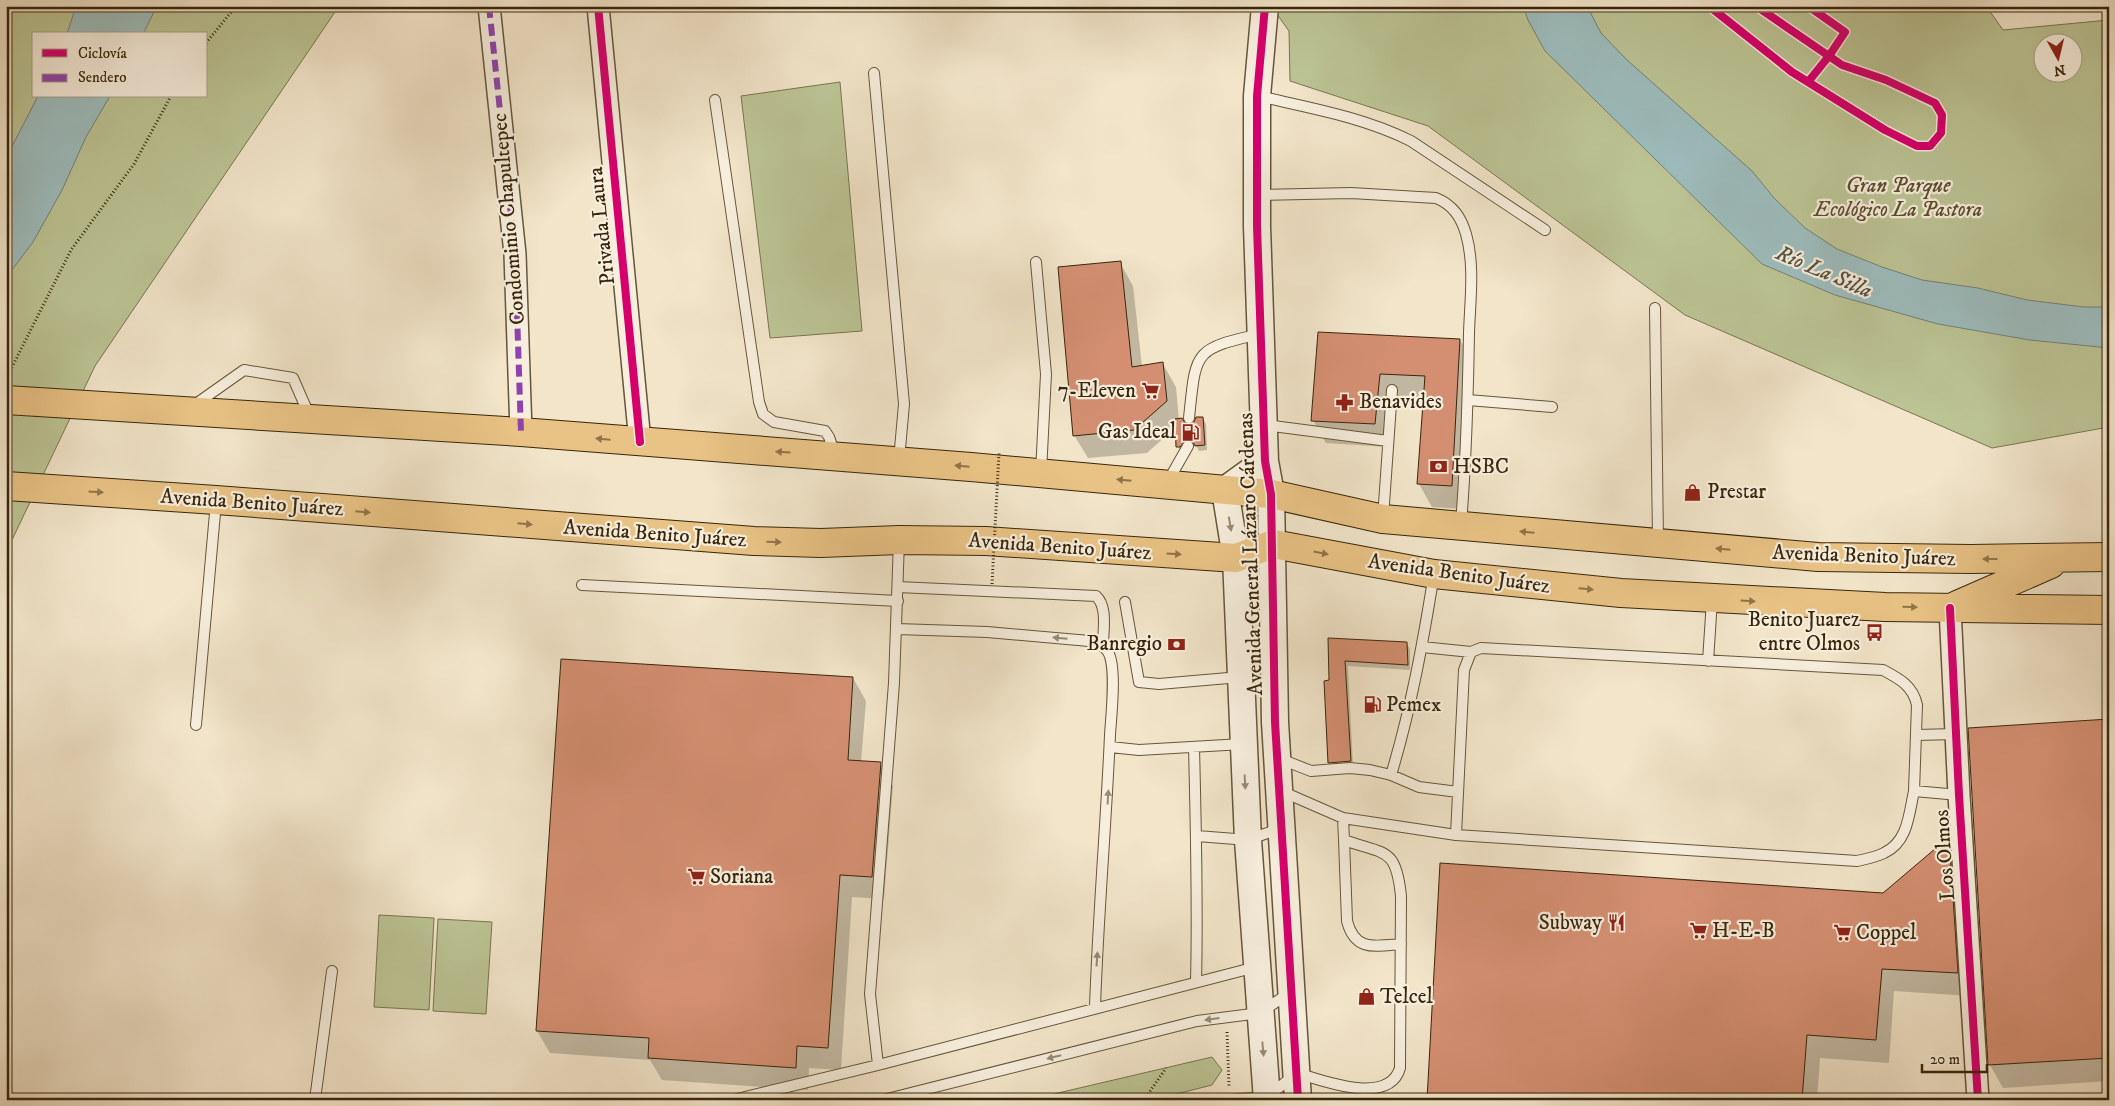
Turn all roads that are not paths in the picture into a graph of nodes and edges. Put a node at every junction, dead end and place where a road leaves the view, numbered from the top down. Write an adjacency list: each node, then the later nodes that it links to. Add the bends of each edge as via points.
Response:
1 (489, 6): 20 (street, Condominio Chapultepec, via 516,254)
2 (598, 6): 22 (street, Privada Laura)
3 (1265, 6): 5 (street, Avenida General Lázaro Cárdenas)
4 (874, 73): 25 (lane, via 904,404)
5 (1257, 96): 7 (street, Avenida General Lázaro Cárdenas); 8 (lane, via 1387,129 1411,141)
6 (715, 100): 24 (lane, via 758,402 764,414 774,422 825,431 832,446)
7 (1257, 194): 11 (street, Avenida General Lázaro Cárdenas); 14 (lane, via 1388,194 1436,198 1448,203 1461,220 1469,247)
8 (1545, 230)
9 (1036, 262): 27 (lane, via 1046,374)
10 (1654, 308): 36 (lane)
11 (1260, 334): 18 (lane, via 1216,344 1206,350 1198,360 1193,378); 19 (street, Avenida General Lázaro Cárdenas)
12 (1392, 390): 21 (lane)
13 (19, 400): 16 (main road, Avenida Benito Juárez)
14 (1468, 400): 15 (lane); 34 (lane)
15 (1552, 407)
16 (185, 411): 17 (main road, Avenida Benito Juárez); 17 (lane, via 244,370 293,378)
17 (310, 418): 20 (main road, Avenida Benito Juárez)
18 (1189, 418)
19 (1264, 425): 21 (lane); 26 (street, Avenida General Lázaro Cárdenas)
20 (521, 432): 22 (main road, Avenida Benito Juárez, one-way to 20)
21 (1388, 441): 33 (lane)
22 (640, 442): 24 (main road, Avenida Benito Juárez, one-way to 22)
23 (1188, 446): 28 (lane)
24 (822, 455): 25 (main road, Avenida Benito Juárez)
25 (899, 461): 27 (main road, Avenida Benito Juárez, one-way to 25)
26 (1265, 461): 30 (street, Avenida General Lázaro Cárdenas); 31 (street, Avenida General Lázaro Cárdenas)
27 (1041, 473): 28 (main road, Avenida Benito Juárez, one-way to 27)
28 (1167, 484): 30 (main road, Avenida Benito Juárez)
29 (6, 486): 32 (main road, Avenida Benito Juárez, one-way to 32)
30 (1225, 490): 31 (main road, Avenida Benito Juárez); 38 (street, Avenida General Lázaro Cárdenas, one-way to 38)
31 (1271, 494): 33 (main road, Avenida Benito Juárez); 37 (street, Avenida General Lázaro Cárdenas)
32 (216, 500): 35 (main road, Avenida Benito Juárez, one-way to 35, via 754,541); 55 (lane)
33 (1382, 519): 34 (main road, Avenida Benito Juárez)
34 (1461, 526): 36 (main road, Avenida Benito Juárez, one-way to 34)
35 (899, 540): 38 (main road, Avenida Benito Juárez, one-way to 38, via 986,541); 43 (lane)
36 (1658, 543): 39 (main road, Avenida Benito Juárez, one-way to 36, via 1818,556)
37 (1273, 544): 38 (main road, Avenida Benito Juárez); 41 (main road, Avenida Benito Juárez, one-way to 41); 61 (street, Avenida General Lázaro Cárdenas)
38 (1236, 558): 54 (street, Avenida General Lázaro Cárdenas)
39 (2066, 558): 40 (main road, Avenida Benito Juárez); 47 (main road)
40 (2109, 558)
41 (1434, 574): 44 (main road, Avenida Benito Juárez, one-way to 44); 51 (lane)
42 (582, 585): 45 (lane)
43 (898, 587): 45 (lane); 50 (lane, via 1096,596 1102,601)
44 (1712, 599): 47 (main road, Avenida Benito Juárez, one-way to 47); 53 (lane)
45 (898, 601): 49 (lane)
46 (1125, 602): 54 (lane, via 1138,682 1159,684)
47 (1950, 608): 48 (main road, Avenida Benito Juárez); 56 (street, Los Olmos)
48 (2109, 610)
49 (897, 629): 50 (lane, one-way to 49, via 1078,640 987,632); 80 (lane, via 870,994)
50 (1103, 646): 59 (lane, via 1109,653 1112,666)
51 (1422, 647): 52 (lane); 62 (lane, via 1406,726)
52 (1471, 652): 53 (lane, via 1481,648); 65 (lane, via 1464,670)
53 (1708, 661): 57 (lane, via 1883,670 1902,680 1914,694)
54 (1241, 677): 58 (street, Avenida General Lázaro Cárdenas)
55 (196, 725)
56 (1956, 734): 57 (lane); 66 (street, Los Olmos)
57 (1916, 736): 64 (lane)
58 (1243, 744): 60 (lane); 71 (street, Avenida General Lázaro Cárdenas, one-way to 71)
59 (1110, 747): 60 (lane, via 1139,750); 78 (lane, one-way to 59)
60 (1194, 748): 70 (lane)
61 (1277, 757): 62 (lane, via 1311,771 1350,768); 63 (street, Avenida General Lázaro Cárdenas)
62 (1391, 775): 65 (lane, via 1419,787)
63 (1278, 789): 67 (lane); 68 (street, Avenida General Lázaro Cárdenas)
64 (1914, 791): 66 (lane); 69 (lane, via 1905,834 1897,844 1884,853 1857,861)
65 (1458, 792): 69 (lane)
66 (1959, 795): 88 (street, Los Olmos)
67 (1343, 818): 69 (lane); 72 (lane)
68 (1281, 828): 71 (lane); 77 (street, Avenida General Lázaro Cárdenas)
69 (1456, 835)
70 (1197, 836): 71 (lane); 76 (lane)
71 (1248, 840): 74 (street, Avenida General Lázaro Cárdenas)
72 (1344, 840): 73 (lane, via 1384,853 1396,864 1401,896); 73 (lane, via 1350,933 1368,945)
73 (1401, 944): 81 (lane, via 1400,1068 1394,1081 1373,1089 1350,1090)
74 (1256, 967): 76 (lane); 79 (street, Avenida General Lázaro Cárdenas)
75 (332, 971): 83 (lane)
76 (1196, 982): 78 (lane)
77 (1292, 992): 79 (lane); 81 (street, Avenida General Lázaro Cárdenas)
78 (1095, 1007): 80 (lane)
79 (1260, 1013): 82 (street, Avenida General Lázaro Cárdenas, one-way to 82); 85 (lane, one-way to 85, via 1197,1021)
80 (878, 1065): 84 (lane)
81 (1297, 1073): 82 (lane); 87 (street, Avenida General Lázaro Cárdenas)
82 (1256, 1099): 86 (lane)
83 (315, 1100)
84 (733, 1100)
85 (883, 1100)
86 (1228, 1100)
87 (1298, 1100)
88 (1978, 1100)

